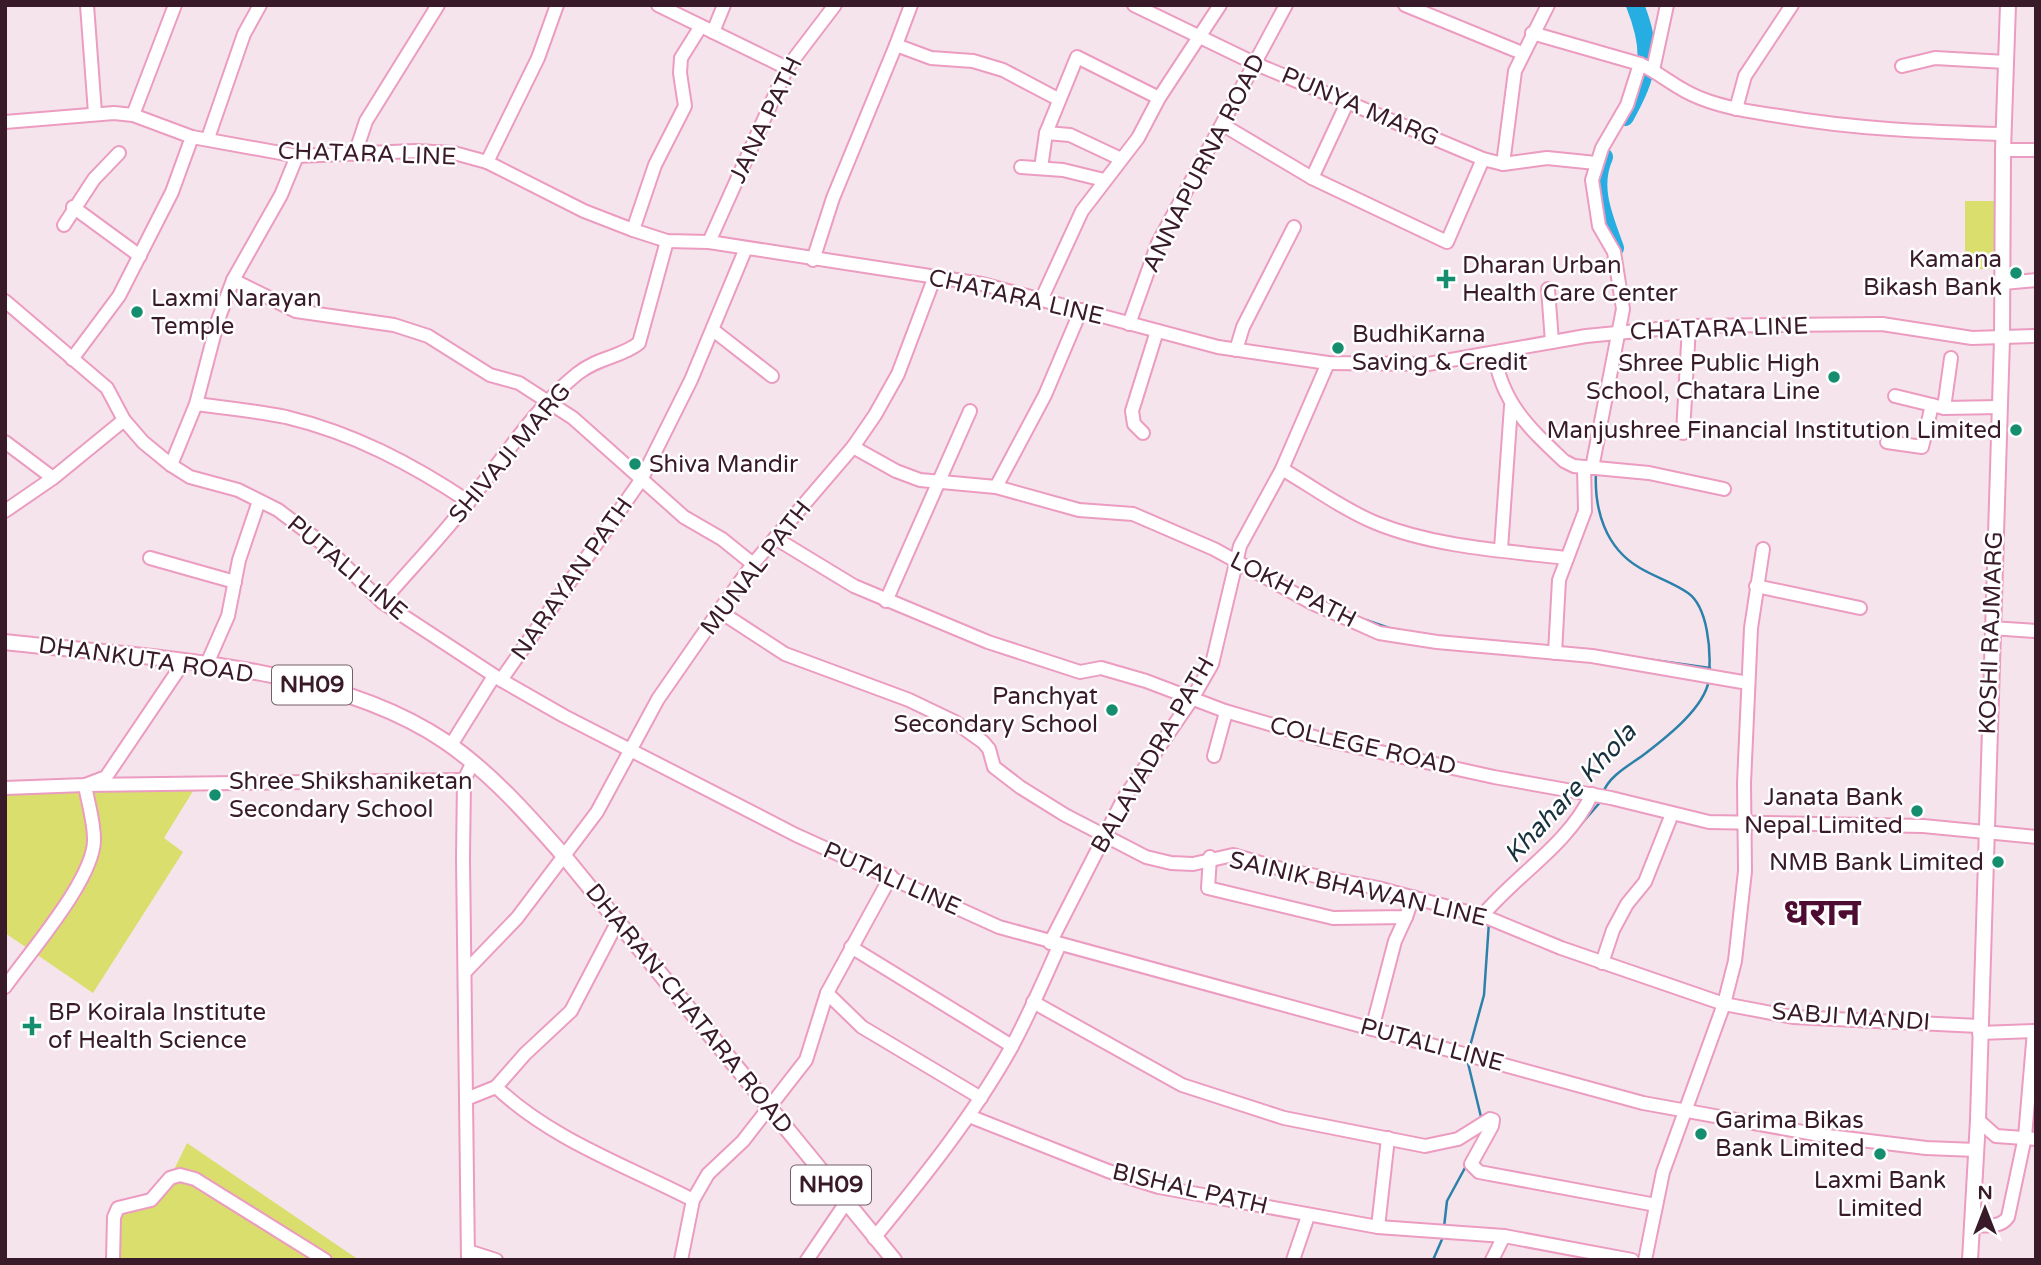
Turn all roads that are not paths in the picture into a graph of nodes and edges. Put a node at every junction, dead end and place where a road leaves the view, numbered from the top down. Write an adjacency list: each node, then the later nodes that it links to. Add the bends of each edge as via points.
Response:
1 (87, 5): 32 (street)
2 (175, 5): 33 (street)
3 (260, 5): 39 (street, via 244,34)
4 (438, 5): 43 (street, via 366,121)
5 (557, 5): 47 (street, via 538,58)
6 (657, 5): 18 (street)
7 (724, 5): 18 (street)
8 (835, 5): 27 (street, JANA PATH)
9 (911, 5): 21 (street)
10 (1134, 5): 20 (street, PUNYA MARG)
11 (1220, 5): 20 (street)
12 (1286, 5): 24 (street, ANNAPURNA ROAD)
13 (1405, 5): 22 (street)
14 (1548, 5): 19 (street)
15 (1667, 5): 25 (street)
16 (1792, 5): 31 (street, via 1745,76)
17 (2008, 5): 23 (main road, KOSHI RAJMARG)
18 (707, 29): 27 (street); 57 (street, via 681,58 685,106 655,165)
19 (1532, 33): 22 (street); 25 (street)
20 (1200, 37): 24 (street, PUNYA MARG); 28 (street)
21 (896, 45): 29 (street, via 932,58 973,61 1003,70); 62 (street, via 833,198)
22 (1522, 53): 49 (street, via 1510,96)
23 (2006, 62): 26 (street, via 1935,58); 37 (main road, KOSHI RAJMARG)
24 (1256, 64): 30 (street, PUNYA MARG); 35 (street, ANNAPURNA ROAD)
25 (1646, 66): 31 (street, via 1670,85); 48 (street)
26 (1902, 66)
27 (788, 68): 59 (street, JANA PATH)
28 (1159, 98): 29 (street, via 1077,57); 45 (street)
29 (1058, 99): 36 (street)
30 (1347, 103): 46 (street, PUNYA MARG); 52 (street)
31 (1736, 109): 37 (street, via 1892,131)
32 (95, 113): 33 (street, CHATARA LINE); 34 (street, CHATARA LINE)
33 (133, 116): 38 (street, CHATARA LINE)
34 (5, 122)
35 (1223, 125): 52 (street); 71 (street, ANNAPURNA ROAD, via 1158,243)
36 (1046, 133): 45 (street, via 1070,135); 51 (street)
37 (2004, 134): 40 (main road, KOSHI RAJMARG)
38 (192, 137): 39 (street, CHATARA LINE); 61 (street, via 172,192)
39 (208, 138): 44 (street, CHATARA LINE)
40 (2003, 150): 41 (street); 66 (main road, KOSHI RAJMARG)
41 (2036, 150)
42 (119, 153): 54 (street)
43 (355, 154): 44 (street, CHATARA LINE); 47 (street, CHATARA LINE, via 454,153)
44 (297, 156): 64 (street, via 281,195)
45 (1121, 159): 53 (street)
46 (1483, 159): 49 (street, PUNYA MARG); 52 (street, via 1447,242)
47 (487, 162): 57 (street, CHATARA LINE)
48 (1596, 163): 49 (street, PUNYA MARG, via 1547,158); 75 (street, via 1593,204 1614,252)
49 (1503, 164)
50 (1021, 167): 51 (street)
51 (1041, 168): 53 (street)
52 (1312, 178)
53 (1104, 180): 68 (street, via 1082,211)
54 (73, 207): 55 (street); 61 (street)
55 (64, 225)
56 (1294, 227): 79 (street, via 1242,327)
57 (632, 230): 58 (street, CHATARA LINE)
58 (667, 241): 59 (street, CHATARA LINE); 86 (street, SHIVAJI MARG, via 639,343 601,358)
59 (709, 242): 60 (street, CHATARA LINE)
60 (746, 248): 62 (street, CHATARA LINE); 73 (street, NARAYAN PATH)
61 (140, 256): 82 (street, via 119,296)
62 (813, 260): 63 (street, CHATARA LINE)
63 (935, 276): 68 (street, CHATARA LINE); 97 (street, MUNAL PATH, via 898,374)
64 (233, 280): 86 (street, via 296,311 394,325 428,336 490,375 519,383); 87 (street)
65 (2036, 280): 66 (street)
66 (2003, 283): 77 (main road, KOSHI RAJMARG)
67 (1548, 289): 78 (street)
68 (1042, 299): 70 (street, CHATARA LINE)
69 (5, 301): 82 (street, PUTALI LINE)
70 (1081, 310): 71 (street, CHATARA LINE); 104 (street, via 1045,395)
71 (1129, 324): 74 (street, CHATARA LINE)
72 (1689, 327): 75 (street, CHATARA LINE); 77 (street, CHATARA LINE, via 1882,324); 94 (street)
73 (713, 330): 84 (street); 102 (street, NARAYAN PATH)
74 (1157, 331): 79 (street, CHATARA LINE); 93 (street, via 1133,401 1134,424)
75 (1623, 331): 78 (street, CHATARA LINE); 99 (street)
76 (2036, 336): 77 (street, CHATARA LINE)
77 (2002, 339): 90 (main road, KOSHI RAJMARG)
78 (1552, 342): 80 (street, CHATARA LINE)
79 (1236, 350): 83 (street, CHATARA LINE)
80 (1494, 353): 83 (street, CHATARA LINE, via 1427,363); 88 (street, via 1498,379)
81 (1951, 358): 89 (street)
82 (72, 359): 92 (street, PUTALI LINE, via 107,388)
83 (1328, 363): 100 (street, BALAVADRA PATH)
84 (772, 376)
85 (1895, 396): 89 (street)
86 (548, 401): 102 (street); 107 (street, SHIVAJI MARG)
87 (196, 404): 98 (street); 107 (street, via 286,417 369,444 420,469)
88 (1511, 405): 99 (street, via 1564,461); 110 (street)
89 (1938, 406): 90 (street); 96 (street, via 1922,447)
90 (2000, 407): 122 (main road, KOSHI RAJMARG)
91 (970, 411): 103 (street)
92 (124, 419): 98 (street, PUTALI LINE); 101 (street)
93 (1143, 433)
94 (1683, 433)
95 (5, 442): 101 (street)
96 (1887, 442)
97 (853, 447): 103 (street, LOKH PATH, via 896,471); 109 (street, MUNAL PATH)
98 (171, 465): 106 (street, PUTALI LINE, via 190,477)
99 (1592, 468): 105 (street, via 1649,473); 113 (street, via 1585,511)
100 (1282, 470): 110 (street, via 1374,522 1436,540); 114 (street, BALAVADRA PATH, via 1250,523)
101 (53, 478): 108 (street)
102 (641, 480): 115 (street, via 684,517); 128 (street, NARAYAN PATH)
103 (939, 482): 104 (street, LOKH PATH); 118 (street)
104 (996, 487): 114 (street, LOKH PATH, via 1079,510 1133,513)
105 (1724, 489)
106 (259, 501): 116 (street); 119 (street, PUTALI LINE, via 323,544)
107 (469, 502): 119 (street, SHIVAJI MARG)
108 (5, 511)
109 (775, 538): 115 (street, MUNAL PATH); 118 (street, COLLEGE ROAD, via 814,565)
110 (1501, 549): 113 (street)
111 (1763, 549): 117 (street)
112 (150, 558): 116 (street)
113 (1567, 558): 125 (street, via 1559,580)
114 (1235, 561): 125 (street, LOKH PATH, via 1379,633); 130 (street, BALAVADRA PATH, via 1212,664)
115 (753, 564): 121 (street, MUNAL PATH)
116 (235, 582): 127 (street, via 228,616)
117 (1756, 586): 120 (street); 129 (street)
118 (886, 601): 130 (street, COLLEGE ROAD, via 1020,653 1080,672 1101,668)
119 (382, 602): 128 (street, PUTALI LINE)
120 (1860, 608)
121 (719, 611): 133 (street, MUNAL PATH, via 658,699); 143 (street, SAINIK BHAWAN LINE, via 785,654 955,722 983,742 994,767)
122 (1991, 628): 123 (street); 142 (main road, KOSHI RAJMARG)
123 (2036, 631)
124 (5, 642): 126 (main road, DHANKUTA ROAD / NH09)
125 (1555, 653): 129 (street, LOKH PATH)
126 (183, 663): 127 (main road, DHANKUTA ROAD / NH09); 137 (street, via 106,777)
127 (206, 666): 132 (main road, DHANKUTA ROAD / NH09, via 309,684 363,699)
128 (498, 678): 132 (street, NARAYAN PATH); 133 (street, PUTALI LINE)
129 (1748, 683): 141 (street)
130 (1192, 699): 131 (street, COLLEGE ROAD); 143 (street, BALAVADRA PATH, via 1142,770)
131 (1226, 712): 134 (street); 139 (street, COLLEGE ROAD, via 1321,739)
132 (451, 745): 135 (main road, DHANKUTA ROAD / NH09)
133 (631, 750): 145 (street, MUNAL PATH, via 597,811); 147 (street, PUTALI LINE, via 836,854)
134 (1214, 756)
135 (473, 762): 136 (street); 145 (main road, DHANKUTA ROAD / NH09)
136 (464, 780): 137 (street); 155 (street)
137 (85, 785): 138 (street); 156 (street, via 95,841 89,864)
138 (5, 788)
139 (1593, 794): 140 (street, COLLEGE ROAD); 150 (street, via 1556,845 1510,885)
140 (1672, 814): 141 (street, COLLEGE ROAD); 154 (street, via 1645,882 1613,930)
141 (1745, 824): 142 (street, COLLEGE ROAD, via 1883,825); 159 (street, via 1742,915)
142 (1984, 832): 144 (street, COLLEGE ROAD); 161 (main road, KOSHI RAJMARG)
143 (1104, 836): 146 (street, SAINIK BHAWAN LINE, via 1146,857 1171,863 1193,864); 152 (street, BALAVADRA PATH)
144 (2036, 837)
145 (564, 856): 151 (main road, DHARAN-CHATARA ROAD / NH09); 155 (street, MUNAL PATH, via 517,918)
146 (1210, 858): 148 (street, SAINIK BHAWAN LINE, via 1233,855); 149 (street, via 1207,884 1213,890 1333,918)
147 (891, 876): 152 (street, PUTALI LINE, via 999,928); 153 (street)
148 (1413, 897): 149 (street); 150 (street, SAINIK BHAWAN LINE)
149 (1406, 917): 160 (street)
150 (1488, 918): 154 (street, SAINIK BHAWAN LINE)
151 (618, 921): 164 (street, via 571,1011); 167 (main road, DHARAN-CHATARA ROAD / NH09)
152 (1054, 944): 158 (street, BALAVADRA PATH); 160 (street, PUTALI LINE)
153 (851, 947): 157 (street); 163 (street)
154 (1602, 963): 159 (street, SAINIK BHAWAN LINE)
155 (465, 972): 166 (street)
156 (5, 987)
157 (827, 993): 165 (street, via 862,1027); 167 (street, via 806,1060)
158 (1033, 1002): 163 (street, BALAVADRA PATH); 172 (street, via 1198,1092 1284,1118)
159 (1724, 1004): 161 (street, SABJI MANDI, via 1793,1017); 168 (street)
160 (1372, 1029): 168 (street, PUTALI LINE)
161 (1979, 1029): 162 (street, SABJI MANDI); 170 (main road, KOSHI RAJMARG)
162 (2035, 1031): 173 (street)
163 (1012, 1046): 165 (street, BALAVADRA PATH)
164 (496, 1087): 166 (street); 175 (street, via 524,1113 556,1133)
165 (981, 1098): 169 (street, BALAVADRA PATH)
166 (466, 1099): 183 (street)
167 (770, 1108): 175 (street, via 708,1174); 176 (main road, DHARAN-CHATARA ROAD / NH09)
168 (1686, 1112): 174 (street, PUTALI LINE, via 1820,1135); 177 (street)
169 (969, 1116): 178 (street, BISHAL PATH, via 1159,1187); 182 (street, BALAVADRA PATH)
170 (1978, 1120): 171 (street); 174 (main road, KOSHI RAJMARG)
171 (1996, 1136): 173 (street); 174 (street)
172 (1388, 1138): 177 (street, via 1412,1145 1441,1144 1493,1120 1471,1164 1479,1172); 180 (street)
173 (2031, 1138): 179 (street, via 2008,1217 1997,1225)
174 (1976, 1152): 179 (main road, KOSHI RAJMARG)
175 (693, 1200): 187 (street)
176 (845, 1204): 182 (main road, DHARAN-CHATARA ROAD / NH09); 188 (street)
177 (1656, 1205): 193 (street)
178 (1308, 1216): 180 (street, BISHAL PATH); 190 (street)
179 (1971, 1224): 194 (main road, KOSHI RAJMARG)
180 (1378, 1227): 181 (street, BISHAL PATH)
181 (1504, 1236): 191 (street); 192 (street, BISHAL PATH)
182 (874, 1238): 189 (main road, DHARAN-CHATARA ROAD / NH09)
183 (468, 1255): 186 (street)
184 (113, 1260): 185 (street, via 118,1208 151,1200 170,1178 180,1175 206,1183)
185 (325, 1260)
186 (496, 1260)
187 (681, 1260)
188 (807, 1260)
189 (894, 1260)
190 (1293, 1260)
191 (1492, 1260)
192 (1632, 1260)
193 (1645, 1260)
194 (1970, 1260)

